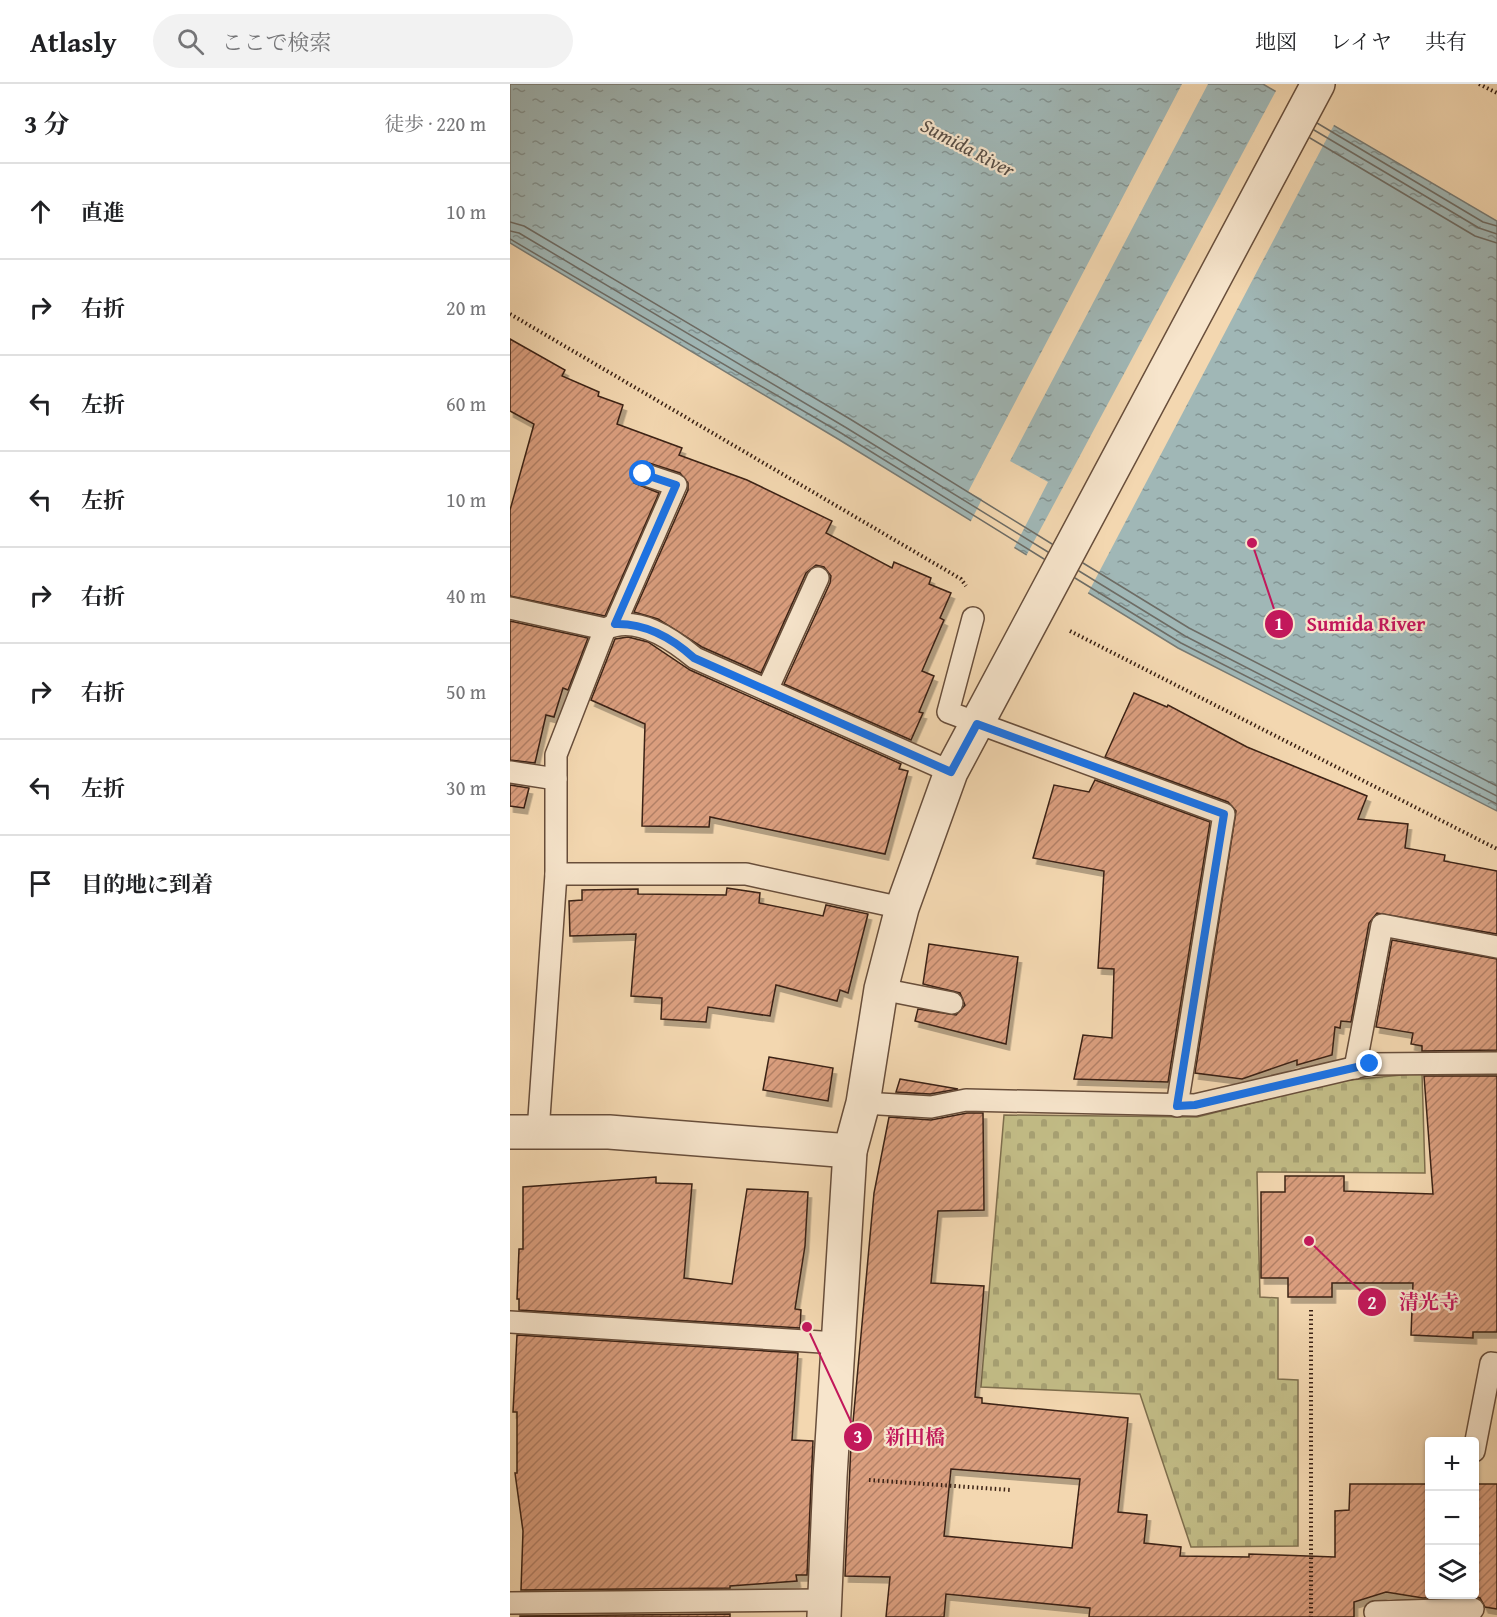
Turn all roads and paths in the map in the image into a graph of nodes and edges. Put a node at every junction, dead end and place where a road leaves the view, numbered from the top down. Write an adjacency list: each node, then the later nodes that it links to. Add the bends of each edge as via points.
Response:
1 (1318, 84): 13 (street)
2 (1479, 84): 3 (path)
3 (1497, 93)
4 (510, 314): 7 (path, via 962,579)
5 (643, 474): 10 (lane, via 676,485)
6 (818, 578): 12 (lane)
7 (967, 588)
8 (510, 608): 10 (lane)
9 (973, 618): 13 (lane, via 948,712)
10 (610, 627): 12 (lane, via 634,623 678,644 694,658); 16 (lane, via 556,755)
11 (1068, 630): 17 (path)
12 (767, 690): 15 (lane)
13 (977, 724): 15 (street); 26 (lane, via 1224,814)
14 (510, 772): 16 (lane)
15 (951, 772): 19 (street)
16 (556, 779): 18 (lane)
17 (1497, 849)
18 (556, 874): 19 (lane, via 746,874); 27 (lane)
19 (902, 908): 21 (street)
20 (1497, 947): 24 (lane, via 1382,925)
21 (882, 989): 22 (lane); 25 (street)
22 (952, 1003)
23 (1497, 1063): 24 (lane, via 1370,1064)
24 (1355, 1068): 26 (lane)
25 (863, 1103): 26 (lane, via 932,1107 966,1100); 28 (street)
26 (1177, 1106)
27 (524, 1132): 28 (street, via 633,1133)
28 (850, 1151): 31 (street)
29 (1311, 1310): 40 (path)
30 (510, 1322): 31 (lane)
31 (837, 1342): 34 (street)
32 (1497, 1364): 33 (lane, via 1491,1364)
33 (1477, 1437)
34 (830, 1477): 35 (path); 38 (street)
35 (1011, 1490)
36 (510, 1603): 38 (lane)
37 (1473, 1607): 39 (lane)
38 (824, 1609)
39 (1375, 1612)
40 (1311, 1617)

